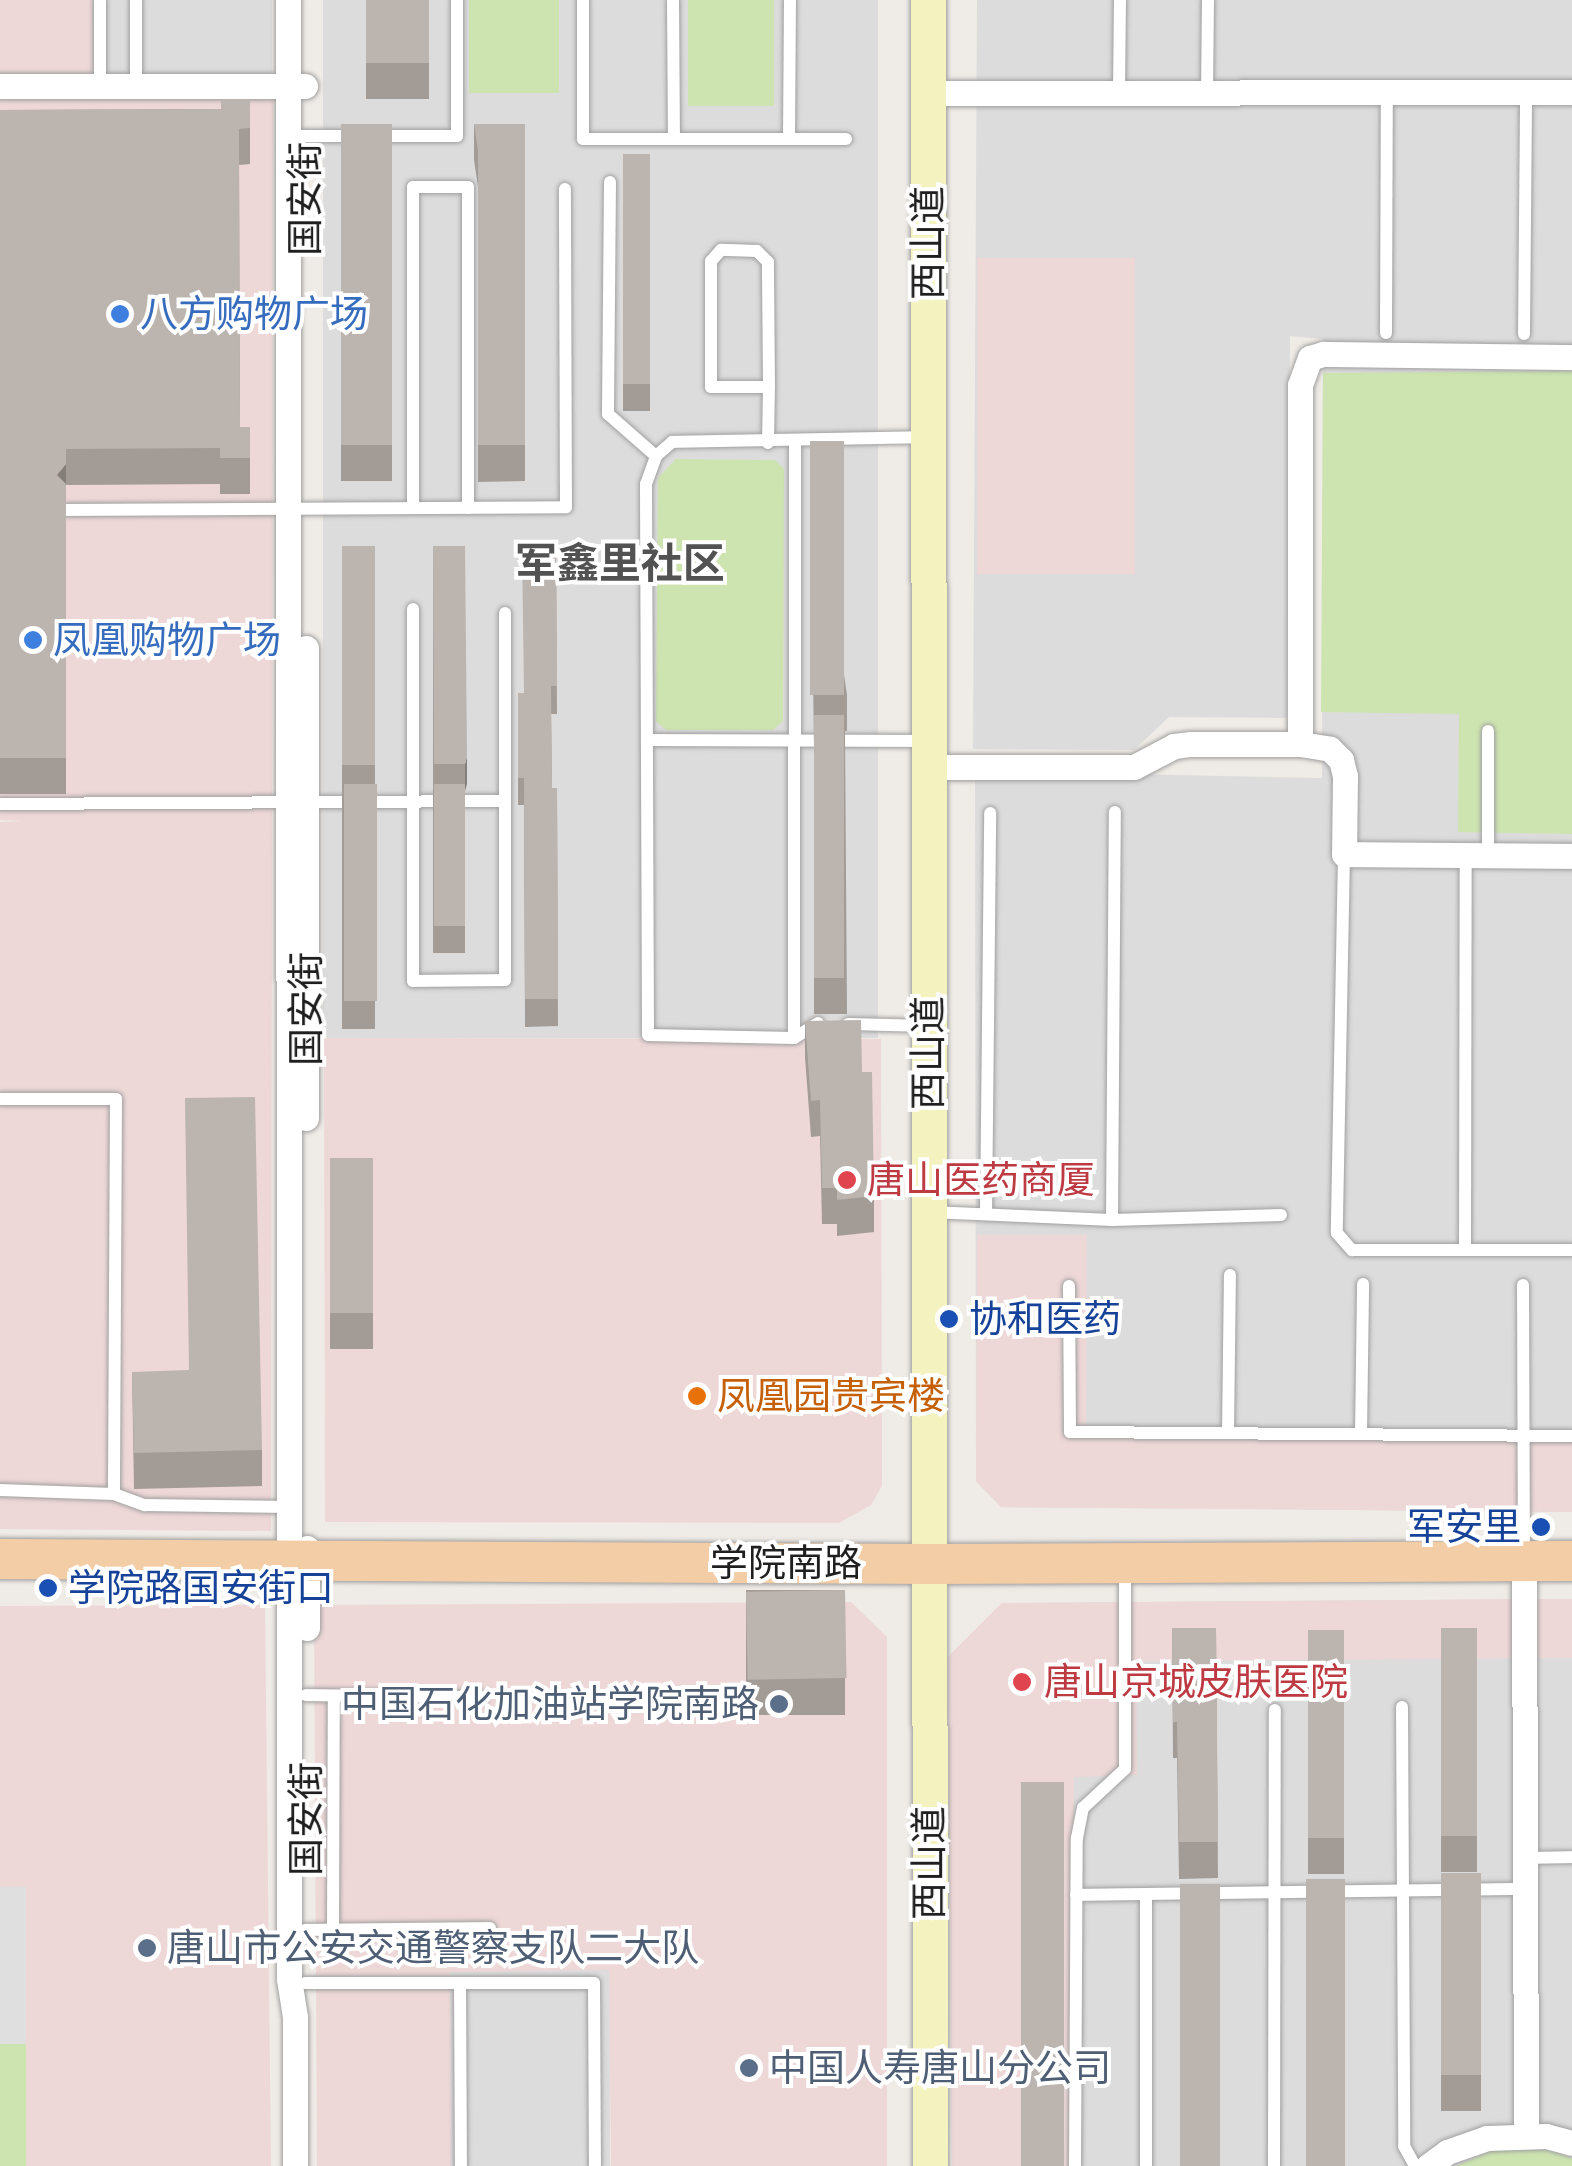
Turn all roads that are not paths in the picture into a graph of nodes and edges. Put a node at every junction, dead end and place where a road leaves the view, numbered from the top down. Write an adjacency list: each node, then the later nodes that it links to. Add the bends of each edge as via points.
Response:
1 (100, 0): 13 (lane)
2 (136, 0): 14 (lane)
3 (288, 0): 15 (street, 国安街)
4 (304, 0): 15 (street, 国安街)
5 (457, 0): 22 (lane, via 457,136)
6 (583, 0): 23 (lane, via 583,139)
7 (673, 0): 23 (lane)
8 (790, 0): 24 (lane)
9 (928, 0): 16 (street, 西山道)
10 (1120, 0): 17 (lane)
11 (1208, 0): 21 (lane)
12 (0, 86): 13 (street)
13 (100, 86): 14 (street)
14 (136, 86): 15 (street)
15 (296, 86): 22 (street, 国安街)
16 (928, 92): 17 (street); 32 (street, 西山道)
17 (1119, 92): 21 (street)
18 (1387, 92): 19 (street); 21 (street); 28 (lane)
19 (1526, 92): 20 (street); 29 (lane)
20 (1572, 92)
21 (1207, 94)
22 (296, 136): 36 (street, 国安街)
23 (674, 139): 24 (lane)
24 (789, 139): 25 (lane)
25 (846, 139)
26 (610, 182): 35 (lane, via 608,414)
27 (566, 189): 38 (lane, via 566,508)
28 (1386, 333)
29 (1524, 334)
30 (1572, 357): 45 (street, via 1310,358 1300,385)
31 (769, 387): 31 (lane, via 768,262 756,251 721,250 711,261 711,387); 33 (lane)
32 (928, 437): 34 (lane); 46 (street, 西山道)
33 (768, 443): 34 (lane); 35 (lane, via 672,442)
34 (795, 443): 44 (lane)
35 (656, 456): 43 (lane, via 646,484)
36 (297, 508): 37 (lane); 39 (lane); 49 (street, 国安街)
37 (414, 508): 38 (lane); 38 (lane, via 413,187 468,187)
38 (468, 508)
39 (66, 510)
40 (413, 609): 47 (lane)
41 (504, 613): 48 (lane)
42 (1488, 731): 54 (lane)
43 (647, 740): 44 (lane); 57 (lane, via 648,1035)
44 (795, 740): 46 (lane); 57 (lane)
45 (1300, 744): 46 (street, via 1174,746 1134,766); 53 (street, via 1330,749 1341,760)
46 (928, 754): 56 (street, 西山道)
47 (413, 801): 48 (lane); 48 (lane, via 413,981 505,980); 49 (lane)
48 (504, 801)
49 (297, 802): 50 (lane); 75 (street, 国安街); 77 (street, 国安街)
50 (0, 804)
51 (1115, 812): 62 (lane)
52 (990, 813): 60 (lane)
53 (1344, 854): 54 (street); 63 (lane, via 1337,1233 1352,1250)
54 (1477, 855): 55 (street); 63 (lane)
55 (1572, 856)
56 (928, 1026): 57 (lane, via 817,1024); 59 (street, 西山道)
57 (794, 1038)
58 (0, 1098): 74 (lane, via 116,1099)
59 (929, 1212): 60 (lane); 80 (street, 西山道)
60 (986, 1214): 62 (lane)
61 (1281, 1216): 62 (lane)
62 (1112, 1220)
63 (1464, 1249): 64 (lane)
64 (1572, 1250)
65 (1230, 1276): 69 (lane)
66 (1362, 1284): 70 (lane)
67 (1523, 1284): 71 (lane)
68 (1069, 1286): 69 (lane, via 1070,1432)
69 (1228, 1433): 70 (lane)
70 (1361, 1434): 71 (lane)
71 (1523, 1436): 72 (lane); 78 (lane)
72 (1572, 1436)
73 (0, 1490): 74 (lane)
74 (114, 1494): 75 (lane, via 145,1505)
75 (290, 1506): 77 (street, 国安街)
76 (0, 1559): 77 (main road, 学院南路)
77 (298, 1559): 80 (main road, 学院南路); 82 (street, 国安街); 99 (street, 国安街, via 289,1979)
78 (1524, 1561): 79 (main road, 学院南路); 81 (main road, 学院南路); 88 (street)
79 (1572, 1561)
80 (929, 1564): 81 (main road, 学院南路); 105 (street, 西山道)
81 (1124, 1564): 93 (lane, via 1125,1769 1082,1808)
82 (306, 1696): 83 (lane); 95 (street, 国安街)
83 (334, 1696): 84 (lane); 96 (lane)
84 (482, 1696)
85 (1402, 1708): 90 (lane)
86 (1274, 1710): 91 (lane)
87 (1572, 1857): 88 (lane)
88 (1525, 1858): 89 (street)
89 (1525, 1889): 90 (lane); 100 (street)
90 (1402, 1890): 91 (lane); 109 (lane, via 1404,2146)
91 (1274, 1892): 92 (lane); 108 (lane)
92 (1146, 1894): 93 (lane); 107 (lane)
93 (1076, 1895): 106 (lane)
94 (490, 1928): 96 (lane)
95 (305, 1930): 96 (lane); 97 (street, 国安街)
96 (333, 1930)
97 (305, 1983): 98 (lane); 99 (street, 国安街)
98 (460, 1983): 103 (lane); 104 (lane, via 594,1983)
99 (295, 2017): 102 (street, 国安街)
100 (1526, 2135): 101 (street); 110 (street, via 1487,2138)
101 (1572, 2143)
102 (294, 2166)
103 (461, 2166)
104 (594, 2166)
105 (930, 2166)
106 (1075, 2166)
107 (1146, 2166)
108 (1274, 2166)
109 (1415, 2166)
110 (1428, 2166)

